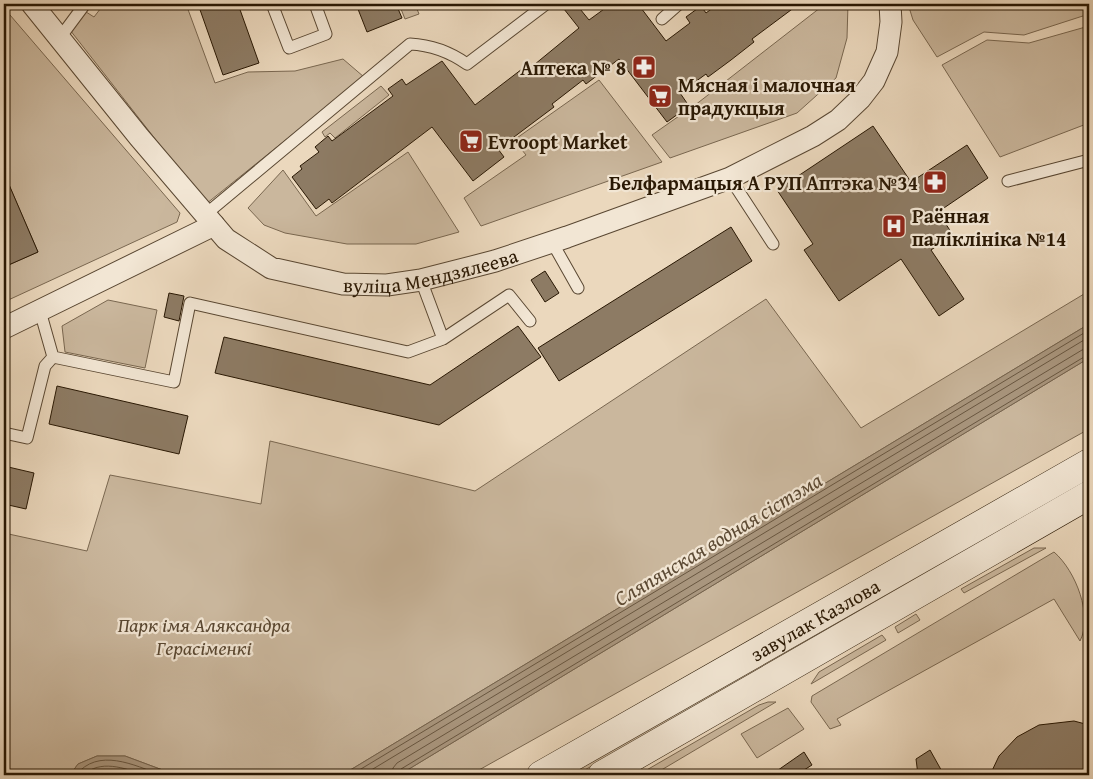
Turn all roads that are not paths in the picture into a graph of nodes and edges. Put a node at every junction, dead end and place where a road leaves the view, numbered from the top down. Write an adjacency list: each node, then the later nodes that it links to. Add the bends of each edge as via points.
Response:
1 (32, 4): 9 (street, вуліца Мендзялеева)
2 (85, 4): 9 (lane)
3 (272, 4): 4 (lane, via 289,48 326,34)
4 (315, 4)
5 (546, 4): 13 (lane, via 467,64 436,48 410,44)
6 (679, 4): 8 (lane)
7 (890, 4): 11 (street, вуліца Мендзялеева, via 887,52 860,100 814,136)
8 (662, 19)
9 (59, 39): 13 (street, вуліца Мендзялеева)
10 (1089, 160): 12 (lane)
11 (730, 178): 14 (street, вуліца Мендзялеева); 15 (lane)
12 (1008, 181)
13 (210, 219): 16 (street, вуліца Мендзялеева, via 226,239 271,268 343,284 387,285); 18 (street)
14 (552, 242): 16 (street, вуліца Мендзялеева); 17 (lane)
15 (773, 244)
16 (421, 280): 21 (lane)
17 (578, 288)
18 (40, 311): 20 (street); 22 (lane)
19 (530, 321): 21 (lane, via 509,295)
20 (4, 328)
21 (443, 339): 22 (lane, via 408,352 190,303 174,382)
22 (53, 357): 23 (lane, via 45,366 26,438)
23 (4, 433)
24 (1089, 462): 26 (main road, завулак Казлова)
25 (1089, 495): 27 (main road, завулак Казлова)
26 (541, 775)
27 (602, 775)

